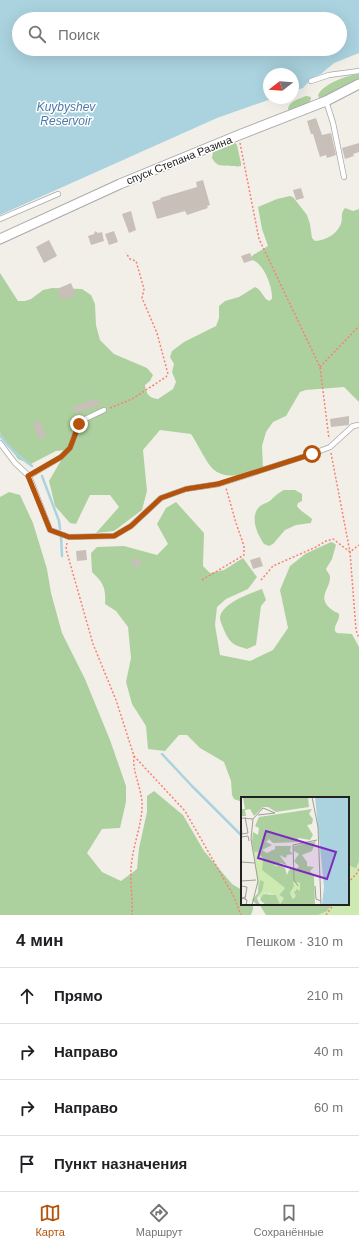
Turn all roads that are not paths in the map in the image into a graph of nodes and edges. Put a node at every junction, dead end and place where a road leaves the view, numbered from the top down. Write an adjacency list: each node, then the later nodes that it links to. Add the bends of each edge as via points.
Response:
1 (359, 70): 2 (lane)
2 (311, 81)
3 (359, 84): 4 (street, спуск Степана Разина)
4 (326, 101): 5 (lane); 8 (street, спуск Степана Разина, via 120,184)
5 (344, 177)
6 (58, 194): 7 (lane)
7 (0, 219)
8 (0, 239)
9 (104, 410): 12 (lane, via 79,424 70,448 61,457)
10 (359, 425): 12 (lane, via 353,426 330,447 312,454 218,484 186,489 161,498 131,526 114,536 67,536 50,530)
11 (0, 443): 12 (lane)
12 (28, 476)

